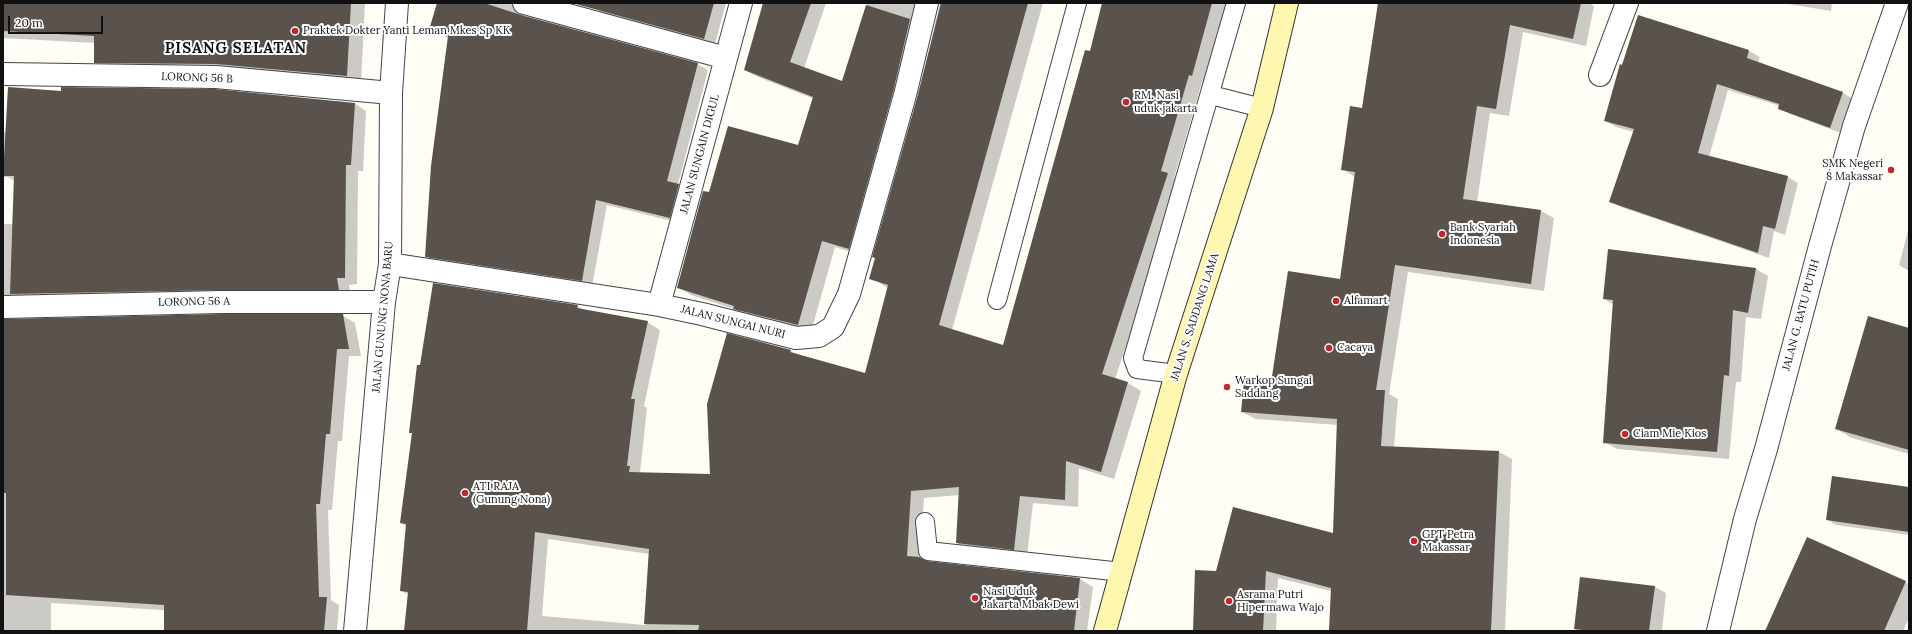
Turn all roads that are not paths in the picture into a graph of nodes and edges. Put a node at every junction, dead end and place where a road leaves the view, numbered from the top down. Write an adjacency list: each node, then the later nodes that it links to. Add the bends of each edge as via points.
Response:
1 (397, 3): 13 (street, JALAN GUNUNG NONA BARU)
2 (524, 3): 10 (street)
3 (741, 3): 10 (street, JALAN SUNGAIN DIGUL)
4 (927, 3): 19 (street, JALAN SUNGAI NURI, via 905,95 849,294 833,327 819,336 796,338)
5 (1077, 3): 17 (lane)
6 (1236, 3): 14 (lane)
7 (1286, 3): 15 (main road, JALAN S. SADDANG LAMA)
8 (1627, 3): 12 (street)
9 (1897, 3): 26 (street, JALAN G. BATU PUTIH, via 1854,126 1745,519)
10 (726, 58): 19 (street, JALAN SUNGAIN DIGUL)
11 (3, 74): 13 (street, LORONG 56 B, via 216,77)
12 (1600, 75)
13 (391, 93): 16 (street, JALAN GUNUNG NONA BARU)
14 (1211, 95): 15 (lane); 21 (lane, via 1134,358 1137,369)
15 (1262, 108): 21 (main road, JALAN S. SADDANG LAMA)
16 (390, 264): 18 (street, JALAN GUNUNG NONA BARU); 19 (street, JALAN SUNGAI NURI)
17 (997, 300)
18 (384, 302): 20 (street, LORONG 56 A, via 221,302); 24 (street, JALAN GUNUNG NONA BARU)
19 (659, 305)
20 (3, 307)
21 (1176, 374): 23 (main road, JALAN S. SADDANG LAMA)
22 (925, 522): 23 (lane, via 928,551)
23 (1122, 572): 25 (main road, JALAN S. SADDANG LAMA)
24 (355, 631)
25 (1105, 631)
26 (1718, 631)

